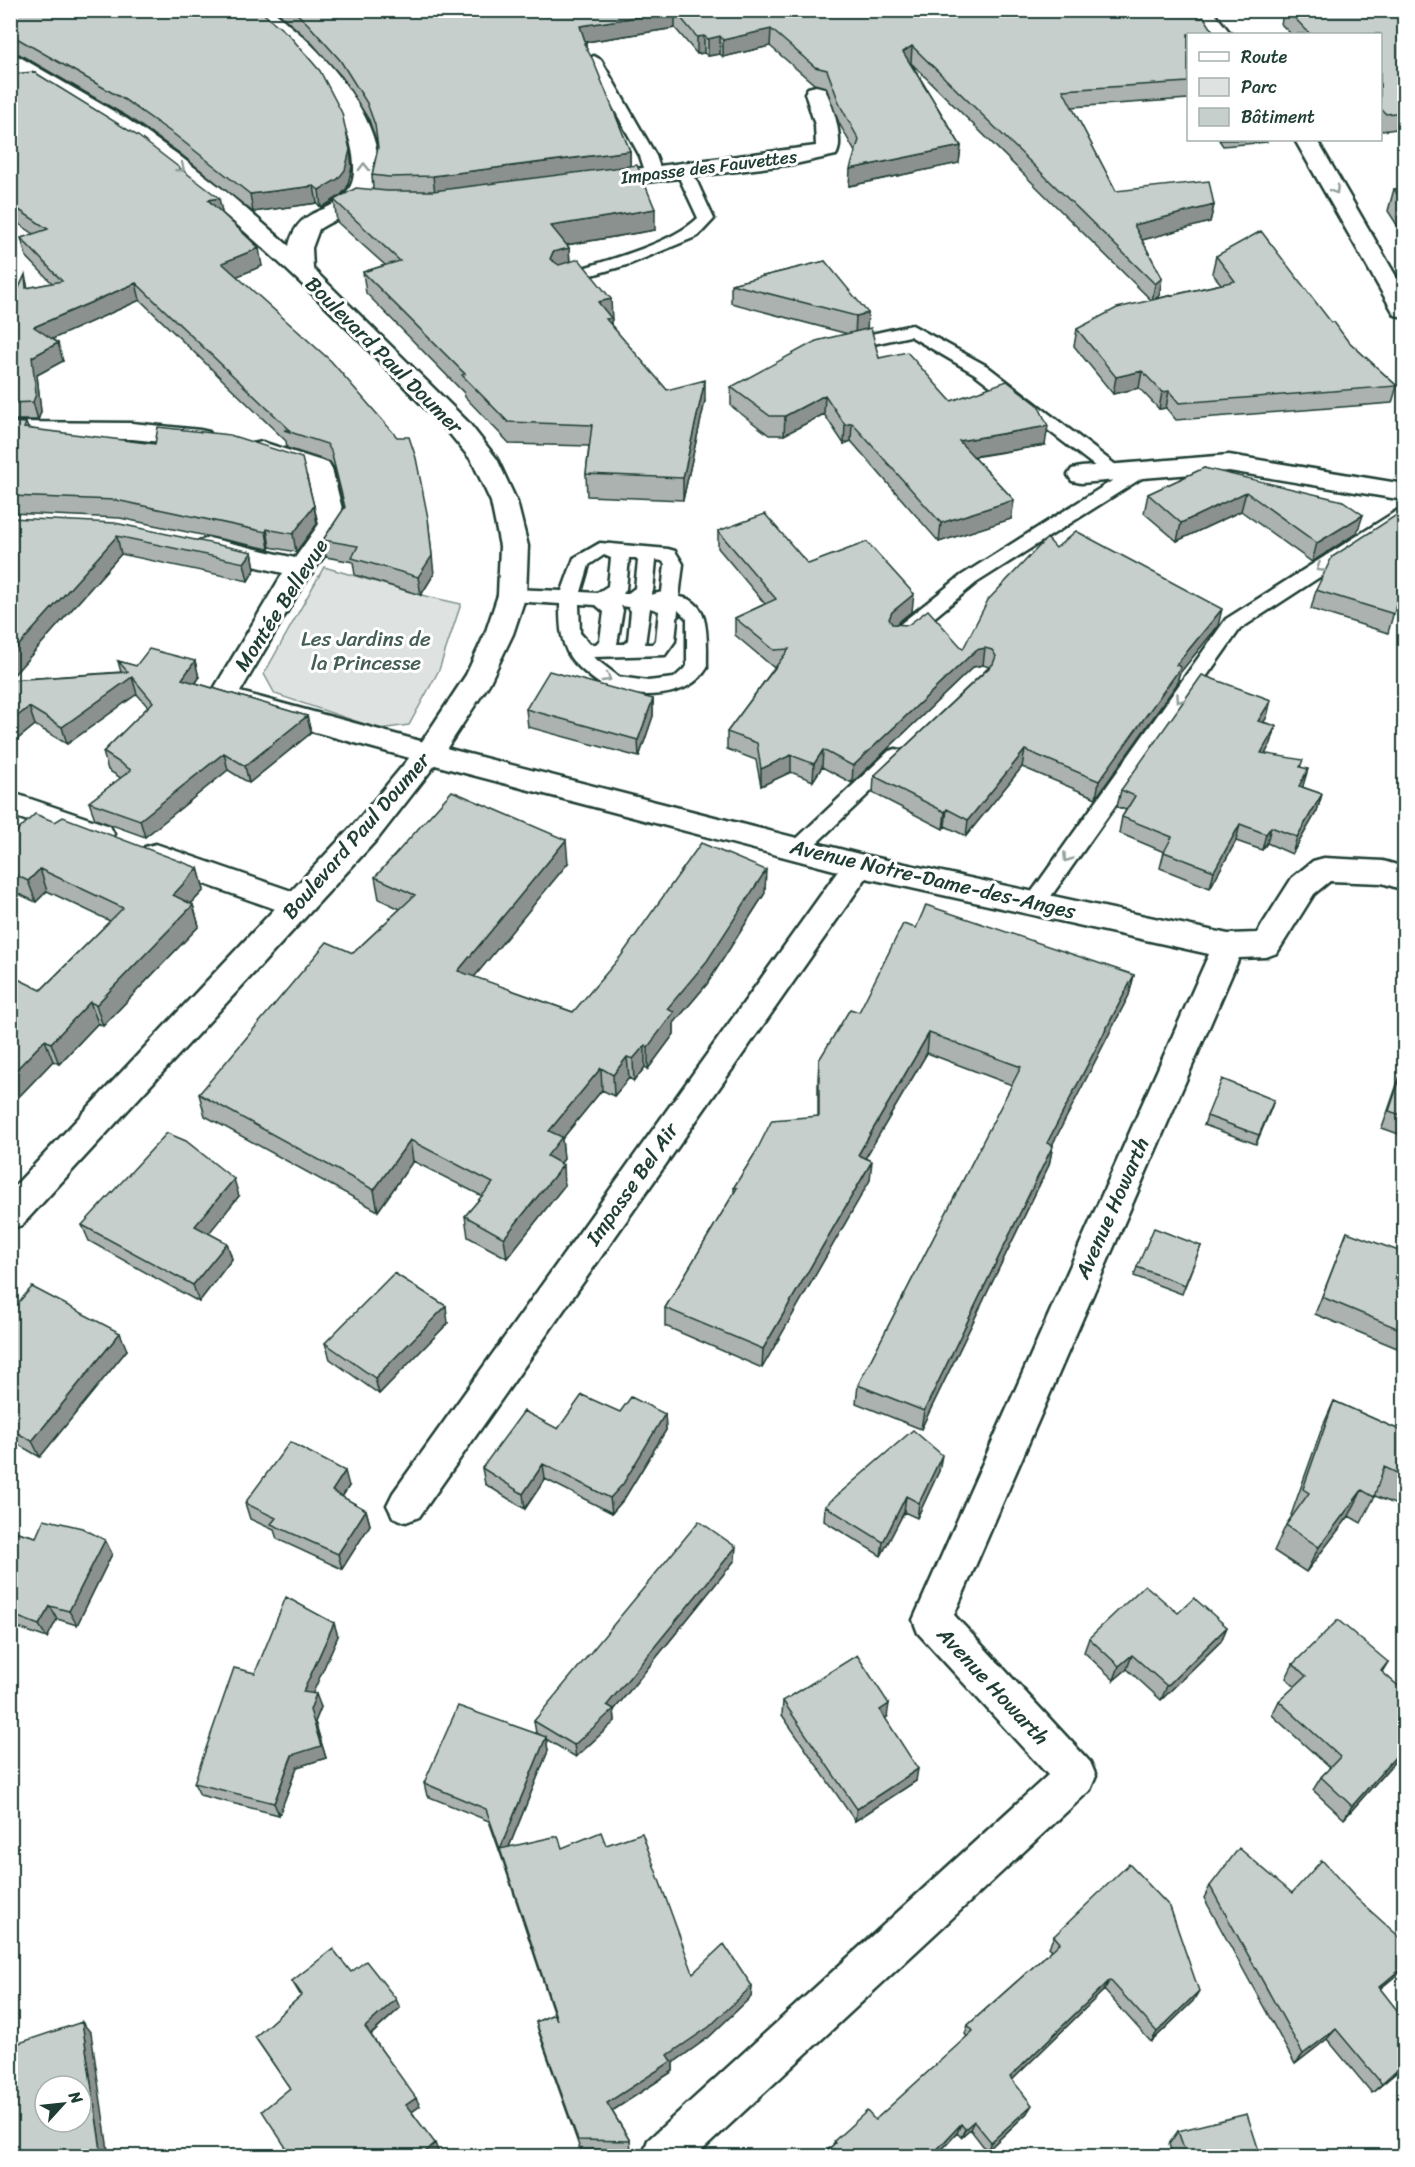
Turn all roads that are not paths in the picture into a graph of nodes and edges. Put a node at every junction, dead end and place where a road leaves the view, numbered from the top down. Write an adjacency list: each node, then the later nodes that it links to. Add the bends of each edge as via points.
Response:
1 (256, 10): 13 (street, one-way to 1, via 363,187 366,167 361,136 346,101 317,61 293,37)
2 (1201, 10): 3 (street)
3 (1219, 33)
4 (594, 60): 11 (lane, via 648,156)
5 (10, 61): 6 (street, Boulevard Paul Doumer)
6 (44, 80): 7 (street); 14 (street, Boulevard Paul Doumer, one-way to 14, via 119,124)
7 (10, 83)
8 (816, 93): 10 (street, Impasse des Fauvettes, via 826,125 828,150 795,158)
9 (1307, 141): 19 (street, one-way to 19)
10 (684, 171): 11 (street, Impasse des Fauvettes); 18 (lane, via 706,219 692,233 624,261)
11 (654, 174): 12 (street, Impasse des Fauvettes)
12 (573, 184)
13 (353, 199): 15 (street); 16 (street)
14 (221, 200): 16 (street, via 283,219); 17 (street, Boulevard Paul Doumer)
15 (381, 202)
16 (315, 219): 17 (street, via 301,239)
17 (301, 271): 30 (street, Boulevard Paul Doumer, via 459,428 484,459 504,502 514,546)
18 (561, 279)
19 (1404, 310)
20 (832, 348): 22 (lane, via 912,330 981,370)
21 (10, 430): 29 (street, Montée Bellevue, via 132,431 231,441 319,469 333,525)
22 (1128, 472): 23 (street); 24 (street, via 1229,463); 36 (lane, via 969,579)
23 (1081, 475)
24 (1404, 492)
25 (1404, 514): 45 (lane, one-way to 45, via 1233,624)
26 (185, 542): 29 (street)
27 (615, 549): 28 (lane); 31 (lane, via 600,549 581,562); 32 (lane, via 620,558 616,589)
28 (642, 552): 33 (lane, via 647,561 644,591); 34 (lane, via 668,555 674,564 671,595)
29 (301, 568): 40 (street, Montée Bellevue, via 223,697)
30 (512, 595): 31 (lane); 40 (street, Boulevard Paul Doumer, via 479,677)
31 (569, 599): 32 (lane); 35 (lane)
32 (600, 599): 33 (lane); 37 (lane, via 614,610 609,642)
33 (632, 600): 34 (lane); 38 (lane, via 641,609 637,641)
34 (659, 601): 35 (lane, one-way to 34, via 582,659 614,683 648,688 679,684 697,668 696,617 683,603); 38 (lane, via 669,609 665,641 658,650)
35 (570, 635): 37 (lane, via 585,651)
36 (899, 635)
37 (601, 651): 38 (lane)
38 (629, 651)
39 (907, 746): 42 (lane)
40 (429, 753): 42 (street, Avenue Notre-Dame-des-Anges); 46 (street, Boulevard Paul Doumer, via 395,798)
41 (10, 803): 46 (street)
42 (798, 849): 43 (street, Avenue Notre-Dame-des-Anges)
43 (859, 864): 45 (street, Avenue Notre-Dame-des-Anges); 49 (street, Impasse Bel Air)
44 (1404, 879): 47 (street, Avenue Notre-Dame-des-Anges, via 1383,872 1324,869 1303,886 1266,945)
45 (1035, 903): 47 (street, Avenue Notre-Dame-des-Anges)
46 (298, 905): 48 (street, Boulevard Paul Doumer)
47 (1228, 946): 50 (street, Avenue Howarth, via 932,1620 1076,1776)
48 (10, 1215)
49 (406, 1505)
50 (664, 2157)

